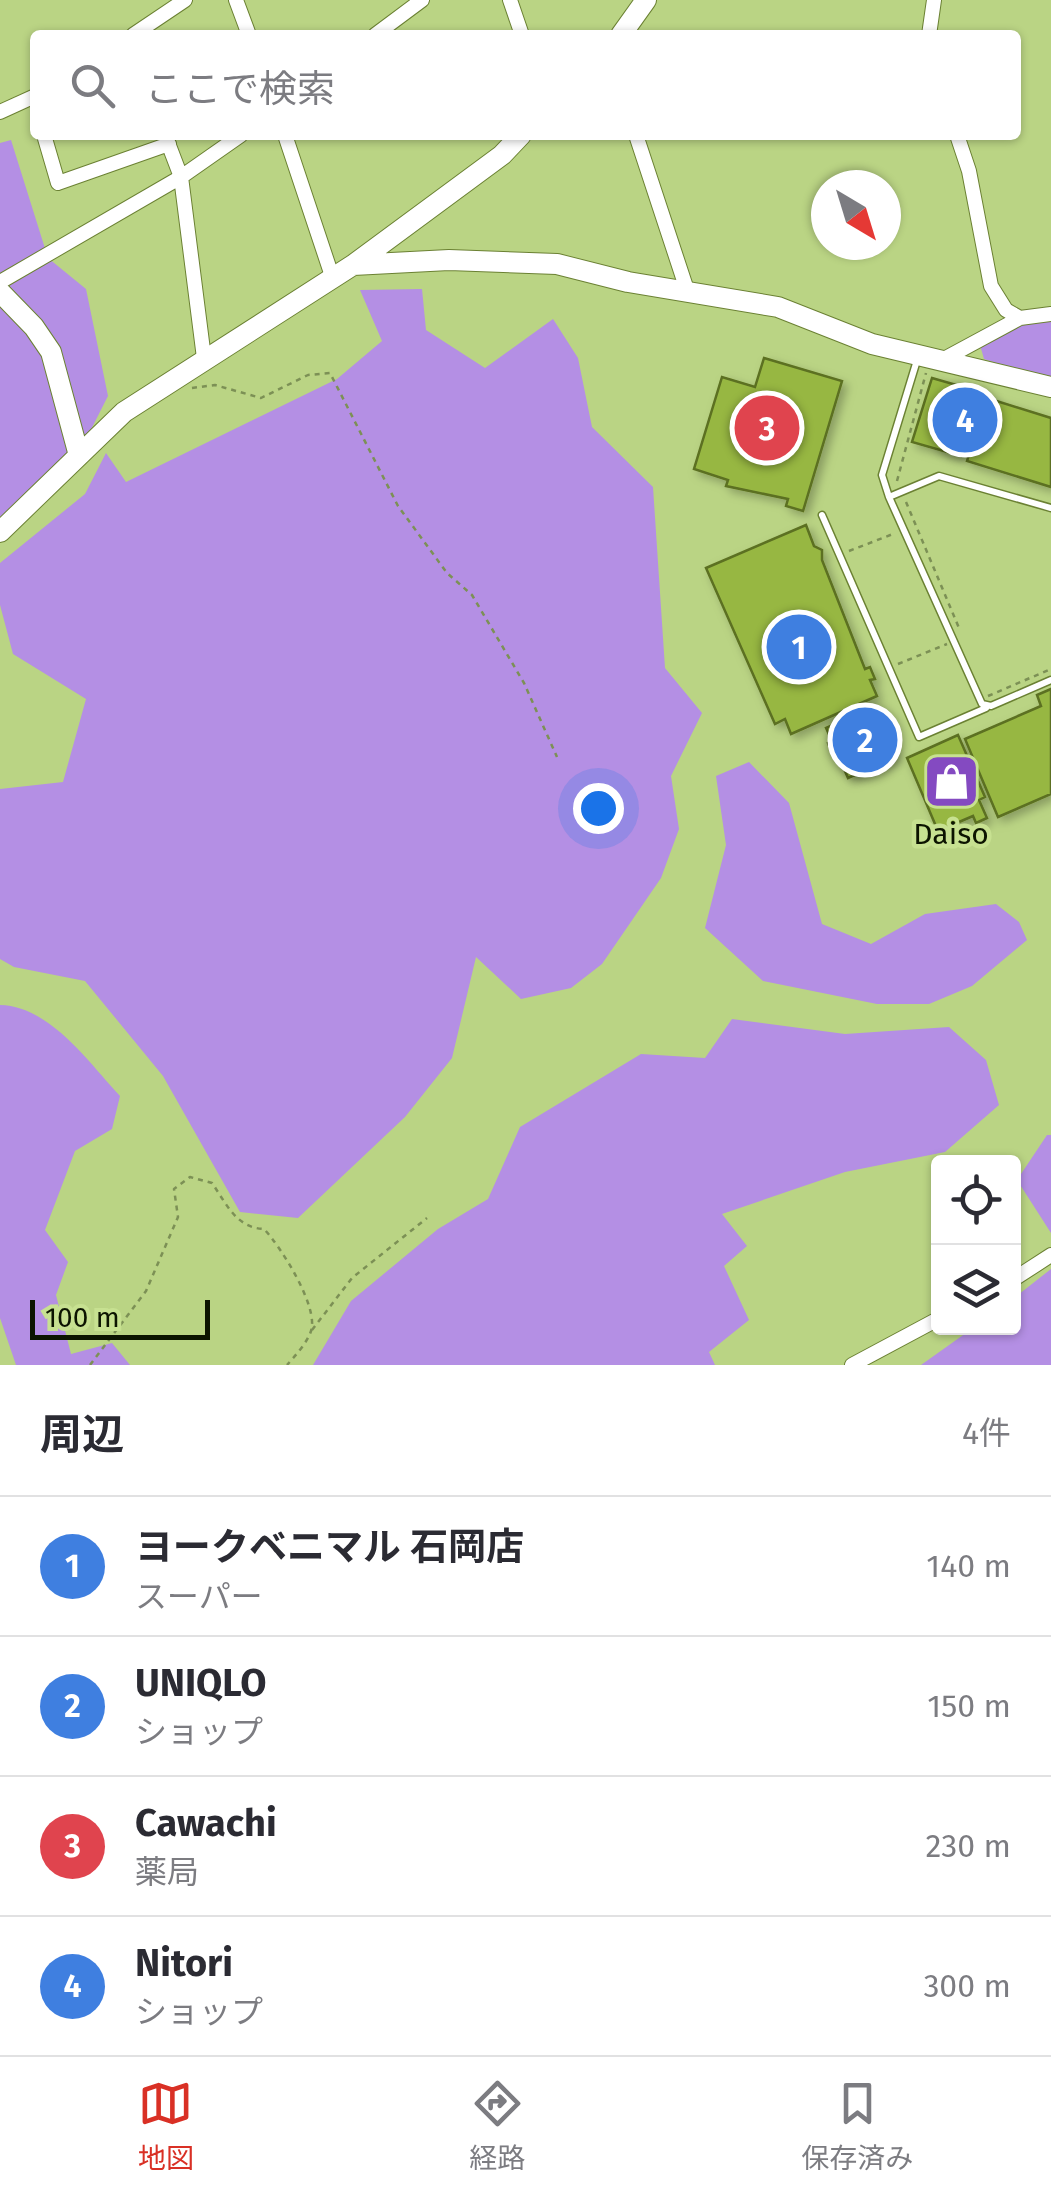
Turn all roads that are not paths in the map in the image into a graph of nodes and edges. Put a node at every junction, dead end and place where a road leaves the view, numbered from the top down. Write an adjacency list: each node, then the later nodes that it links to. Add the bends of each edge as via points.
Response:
1 (185, 0): 7 (street)
2 (236, 0): 8 (street)
3 (422, 0): 9 (street)
4 (510, 0): 10 (street)
5 (646, 0): 11 (street)
6 (934, 0): 12 (street)
7 (140, 30)
8 (248, 30)
9 (383, 30)
10 (520, 30)
11 (625, 30)
12 (930, 30)
13 (30, 101): 14 (street)
14 (0, 112)
15 (45, 140): 16 (street, via 58,184)
16 (167, 140): 22 (street)
17 (234, 140): 22 (street)
18 (288, 140): 24 (street)
19 (517, 140): 23 (street)
20 (638, 140): 27 (street)
21 (959, 140): 29 (street, via 991,286 1006,310)
22 (181, 176): 25 (street); 31 (street)
23 (352, 265): 24 (street); 27 (street, via 558,264)
24 (332, 276): 31 (street)
25 (0, 282)
26 (0, 292): 33 (street, via 51,352)
27 (688, 292): 30 (street, via 778,307 872,344)
28 (1051, 314): 29 (street)
29 (1020, 318): 30 (street)
30 (931, 357): 32 (street); 34 (lane, via 882,475)
31 (204, 358): 33 (street)
32 (1051, 387)
33 (78, 452): 37 (street)
34 (890, 498): 35 (lane, via 940,476); 39 (lane)
35 (1051, 508)
36 (822, 516): 39 (lane, via 919,737)
37 (0, 532)
38 (1051, 680): 39 (lane)
39 (988, 707)
40 (1051, 1255): 41 (street)
41 (1021, 1274)
42 (931, 1323): 43 (street)
43 (852, 1365)

